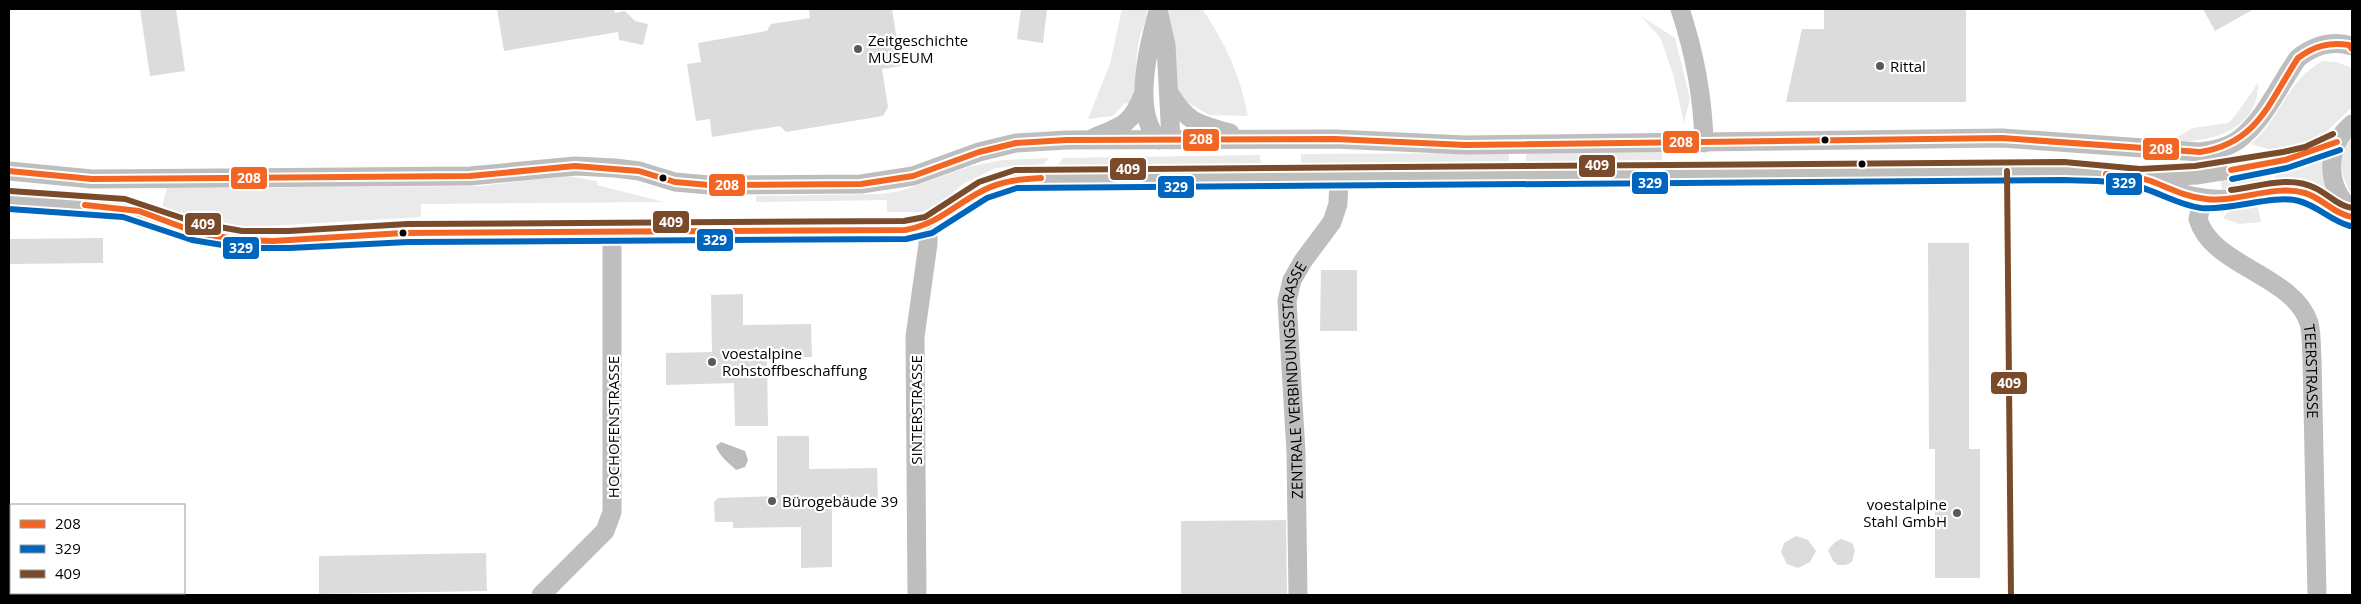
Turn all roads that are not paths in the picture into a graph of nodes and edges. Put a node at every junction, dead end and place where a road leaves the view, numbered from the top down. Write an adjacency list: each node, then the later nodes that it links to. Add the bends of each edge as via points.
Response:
1 (1680, 9): 11 (street, via 1693,59)
2 (1157, 10): 4 (street, via 1149,45); 5 (street, via 1166,45)
3 (2351, 47): 11 (street, via 2328,43 2308,51 2298,58 2251,128 2222,148 2200,152 2025,138)
4 (1145, 89): 8 (street, via 1136,113 1122,125); 9 (street, via 1148,126)
5 (1169, 93): 7 (street, via 1192,121); 9 (street)
6 (2352, 124): 10 (street)
7 (1253, 139): 9 (street); 11 (street, via 1380,140 1465,145)
8 (1087, 140): 9 (street); 12 (street, via 1016,143 979,152 913,176 861,184 709,185 675,182 639,171 596,166 479,176 92,179)
9 (1165, 140)
10 (2337, 142): 14 (street, via 2285,162 2196,175); 17 (street, via 2332,156 2332,177 2337,192)
11 (1704, 143)
12 (9, 171)
13 (1339, 177): 14 (street, via 2064,171); 19 (street, via 1016,179 982,190); 23 (street, ZENTRALE VERBINDUNGSSTRASSE, via 1338,204 1332,222 1292,280 1287,301 1296,452)
14 (2140, 178): 16 (street)
15 (9, 200): 20 (street, via 124,208 198,233 241,240 375,234)
16 (2203, 200): 18 (street, via 2293,191 2318,198); 24 (street, TEERSTRASSE, via 2198,219 2206,233 2235,260 2286,291 2308,323 2312,358)
17 (2352, 210)
18 (2352, 218)
19 (928, 227): 20 (street, via 905,230); 22 (street, SINTERSTRASSE, via 916,318)
20 (612, 232): 21 (street, HOCHOFENSTRASSE, via 612,512 605,530)
21 (542, 595)
22 (917, 595)
23 (1298, 595)
24 (2317, 595)

